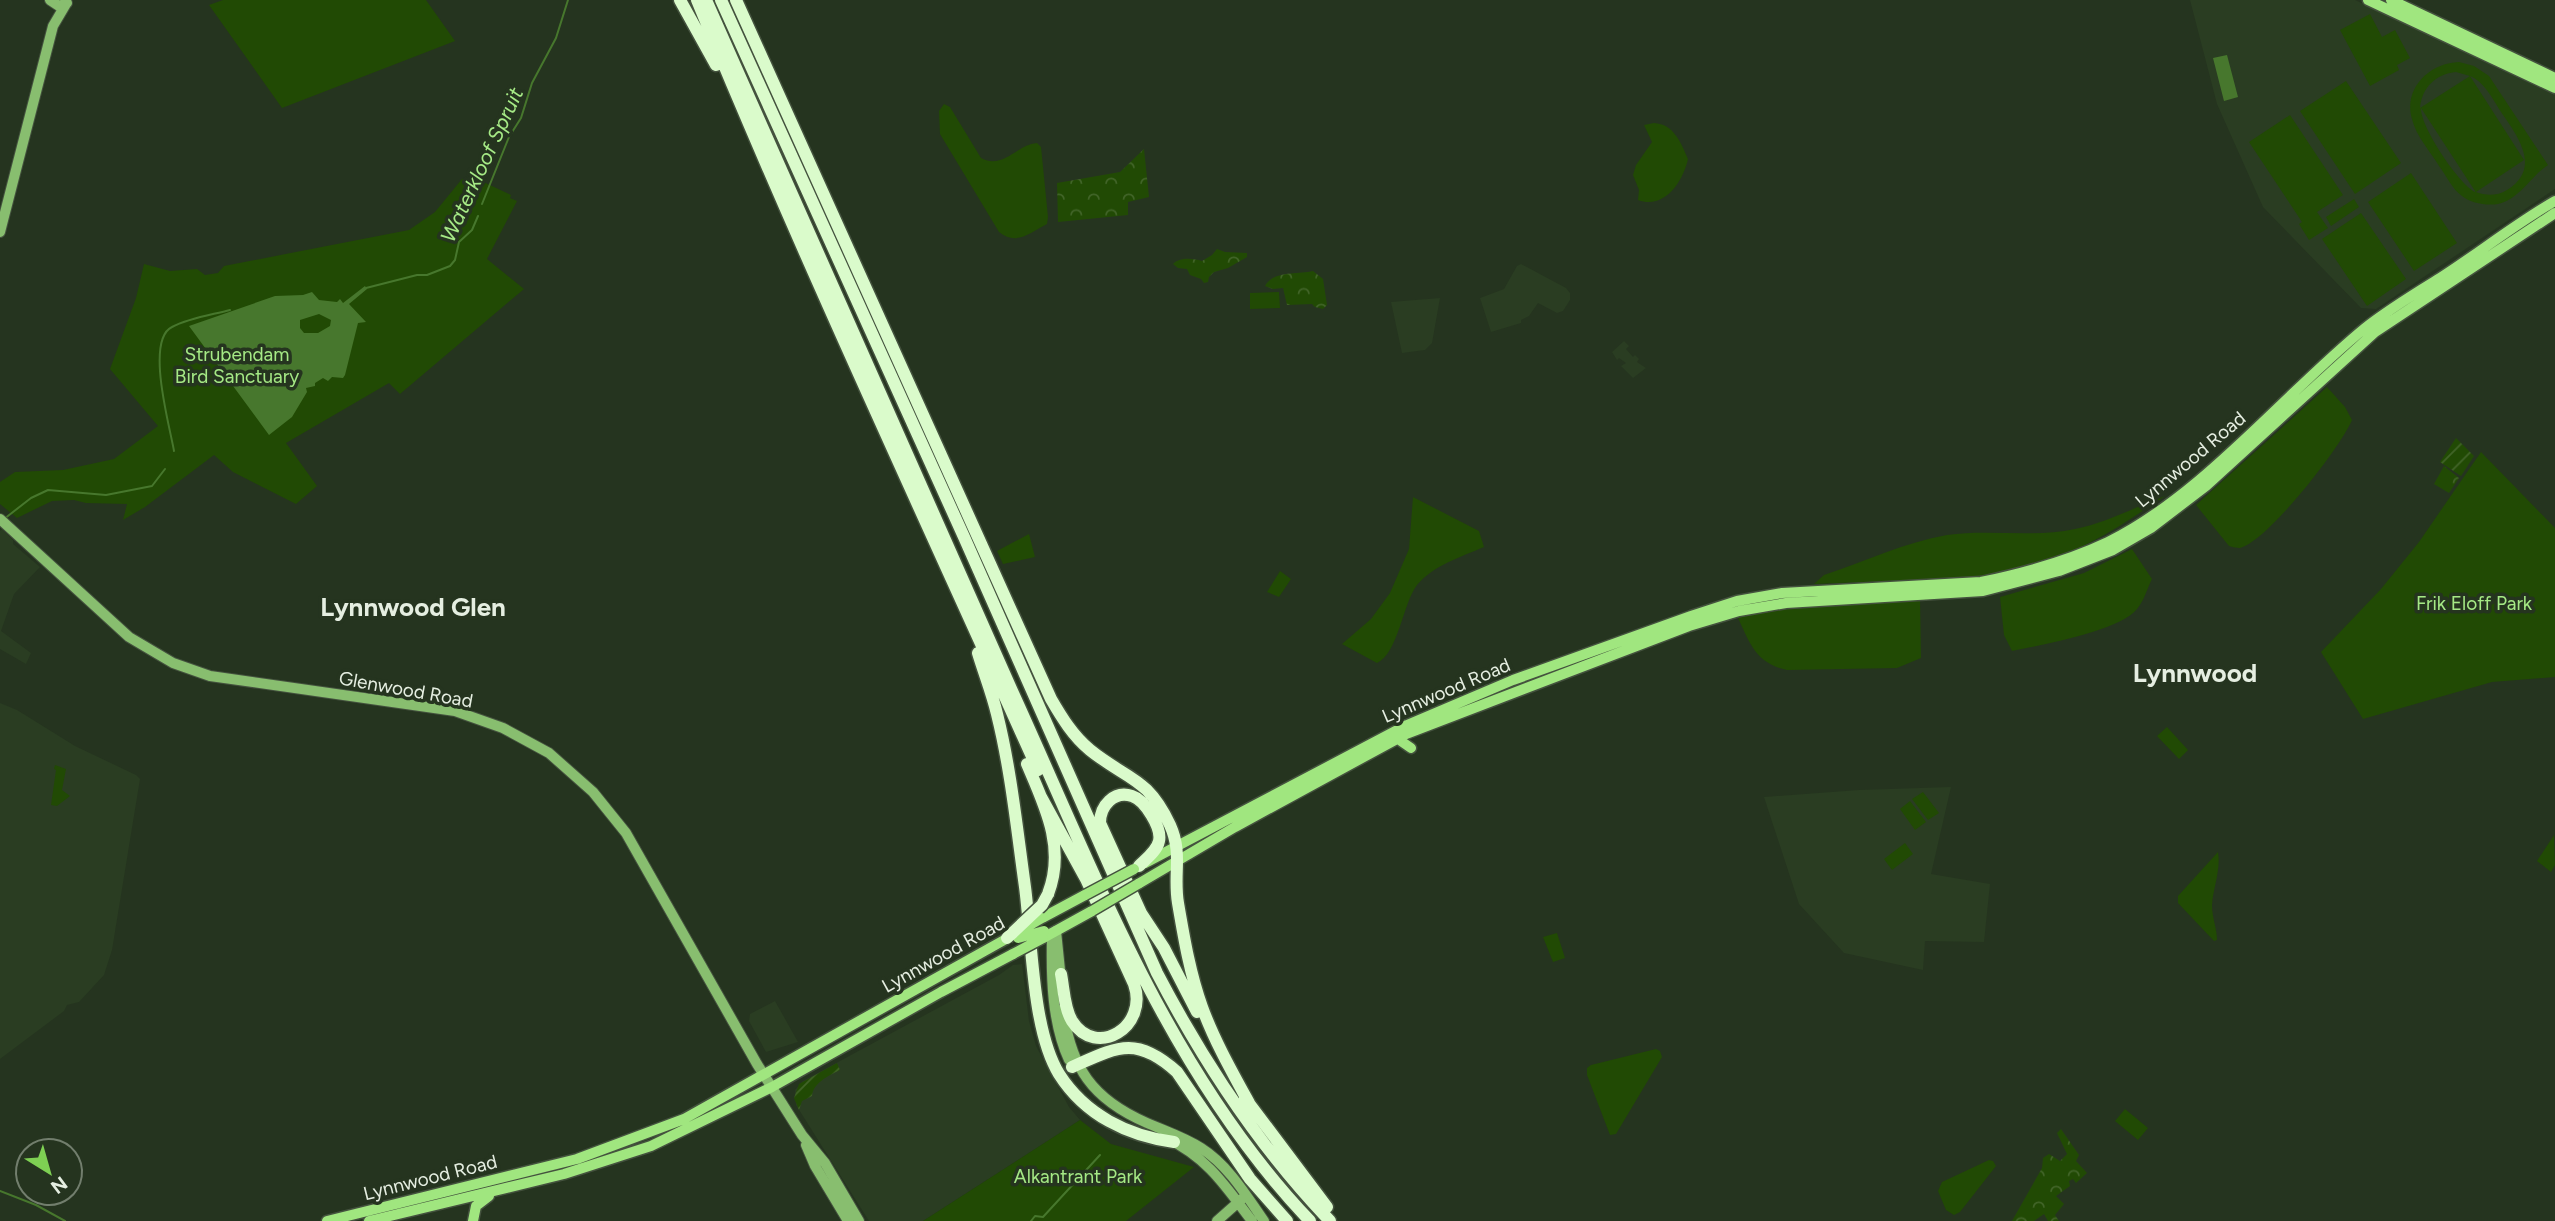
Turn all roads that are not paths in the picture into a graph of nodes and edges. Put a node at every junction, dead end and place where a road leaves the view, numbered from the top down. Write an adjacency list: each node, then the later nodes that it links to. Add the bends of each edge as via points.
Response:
1 (680, 0): 15 (highway)
2 (696, 0): 15 (highway)
3 (706, 0): 31 (highway)
4 (721, 0): 26 (highway)
5 (736, 0): 12 (highway)
6 (741, 0): 12 (highway)
7 (2368, 0): 14 (main road)
8 (2391, 0): 13 (main road)
9 (52, 2): 10 (street, via 59,6); 11 (street)
10 (68, 2): 11 (street)
11 (53, 26): 18 (street)
12 (751, 35): 22 (highway)
13 (2555, 78)
14 (2555, 88)
15 (746, 121): 20 (highway)
16 (2555, 201): 21 (main road, Lynnwood Road, via 2363,330 2201,477 2146,520 2078,555 2011,576)
17 (2555, 213): 21 (main road, Lynnwood Road, via 2375,332 2206,486 2151,528 2084,563 2013,585 1983,592)
18 (0, 232)
19 (3, 521): 38 (street, Glenwood Road, via 129,637 178,666 221,678 455,712 503,728 549,753 593,792 625,833)
20 (935, 545): 23 (highway); 42 (highway, via 997,715 1025,887 1041,1025 1051,1057 1066,1084 1103,1119)
21 (1950, 588): 24 (main road, Lynnwood Road, via 1739,611); 24 (main road, Lynnwood Road, via 1802,591 1737,601 1513,680)
22 (1009, 605): 26 (highway); 28 (highway, via 1061,716 1091,751 1149,791)
23 (980, 641): 27 (highway); 31 (highway, via 1060,820)
24 (1404, 732): 25 (main road); 28 (main road, Lynnwood Road, via 1378,738); 29 (main road, Lynnwood Road)
25 (1411, 748)
26 (1076, 790): 55 (highway, via 1181,1020 1235,1106)
27 (1041, 797): 34 (highway, bridge, via 1056,853 1055,873 1041,905); 35 (highway, via 1086,879 1134,984 1138,1000 1130,1023 1108,1037 1084,1032 1068,1012)
28 (1178, 846): 29 (highway); 30 (main road, Lynnwood Road)
29 (1177, 861): 33 (main road, Lynnwood Road, bridge); 40 (highway, via 1175,885 1196,986 1208,1021)
30 (1136, 867): 32 (main road, Lynnwood Road, bridge); 40 (highway, via 1160,837 1137,799 1117,796 1101,811 1106,838 1141,913 1229,1075)
31 (1092, 872): 54 (highway, via 1199,1077 1265,1171)
32 (1065, 906): 33 (main road); 34 (main road, Lynnwood Road, bridge)
33 (1050, 933): 34 (main road, bridge); 35 (street); 36 (main road, Lynnwood Road, bridge); 37 (street, via 1059,1028)
34 (1006, 940): 38 (main road, Lynnwood Road)
35 (1061, 974): 37 (street)
36 (941, 992): 38 (main road); 39 (main road, Lynnwood Road)
37 (1075, 1066): 42 (street, via 1087,1090 1112,1112); 44 (street, via 1102,1098 1201,1148 1227,1170); 53 (highway, via 1117,1049 1146,1050 1162,1058 1177,1072 1250,1179)
38 (764, 1074): 39 (street, Glenwood Road); 45 (main road, Lynnwood Road, via 684,1119 613,1148)
39 (772, 1087): 41 (street, Glenwood Road); 43 (main road, Lynnwood Road, via 651,1146)
40 (1249, 1103): 56 (highway)
41 (802, 1135): 48 (street); 49 (street, via 825,1163)
42 (1174, 1142): 44 (street, via 1202,1159)
43 (504, 1188): 46 (main road, Lynnwood Road); 47 (main road, via 480,1202)
44 (1242, 1199): 50 (street); 51 (street); 52 (street)
45 (327, 1221)
46 (369, 1221)
47 (473, 1221)
48 (848, 1221)
49 (859, 1221)
50 (1217, 1221)
51 (1252, 1221)
52 (1264, 1221)
53 (1287, 1221)
54 (1310, 1221)
55 (1330, 1221)
56 (1338, 1221)

